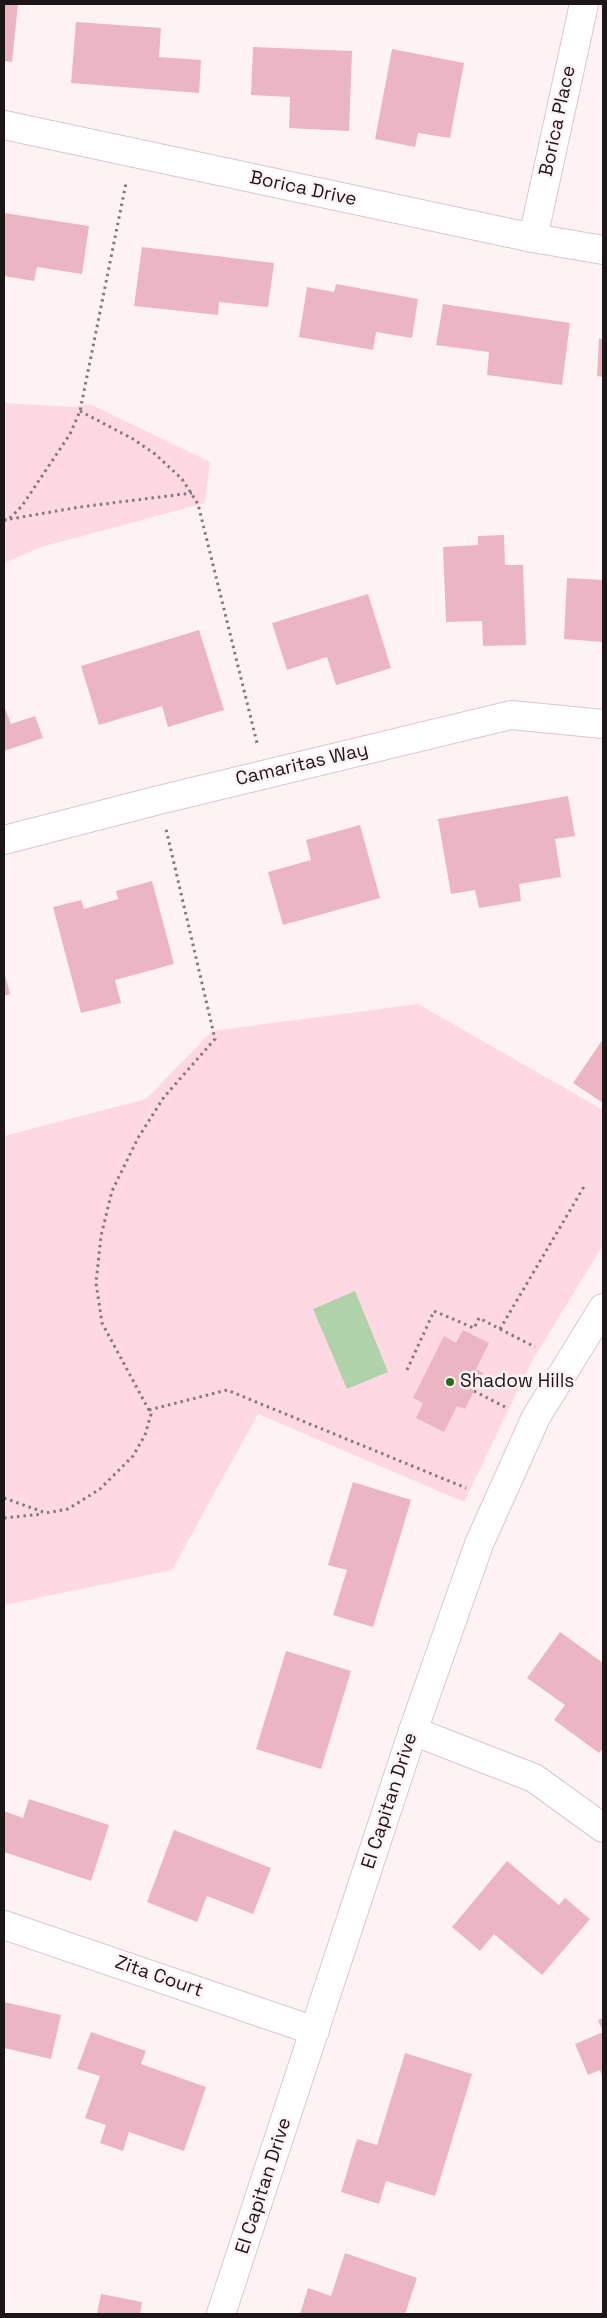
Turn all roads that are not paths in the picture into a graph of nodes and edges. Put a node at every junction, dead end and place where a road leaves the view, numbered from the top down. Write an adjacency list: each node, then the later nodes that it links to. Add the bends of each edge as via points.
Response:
1 (584, 4): 3 (street, Borica Place)
2 (4, 125): 3 (street, Borica Drive)
3 (533, 238): 4 (street, Borica Drive)
4 (603, 250)
5 (603, 724): 6 (street, Camaritas Way, via 511,715)
6 (4, 840)
7 (603, 1308): 8 (street, El Capitan Drive, via 536,1417 496,1503)
8 (413, 1731): 9 (street, via 534,1778); 11 (street, El Capitan Drive)
9 (603, 1828)
10 (4, 1925): 11 (street, Zita Court)
11 (314, 2031): 12 (street, El Capitan Drive)
12 (222, 2314)

